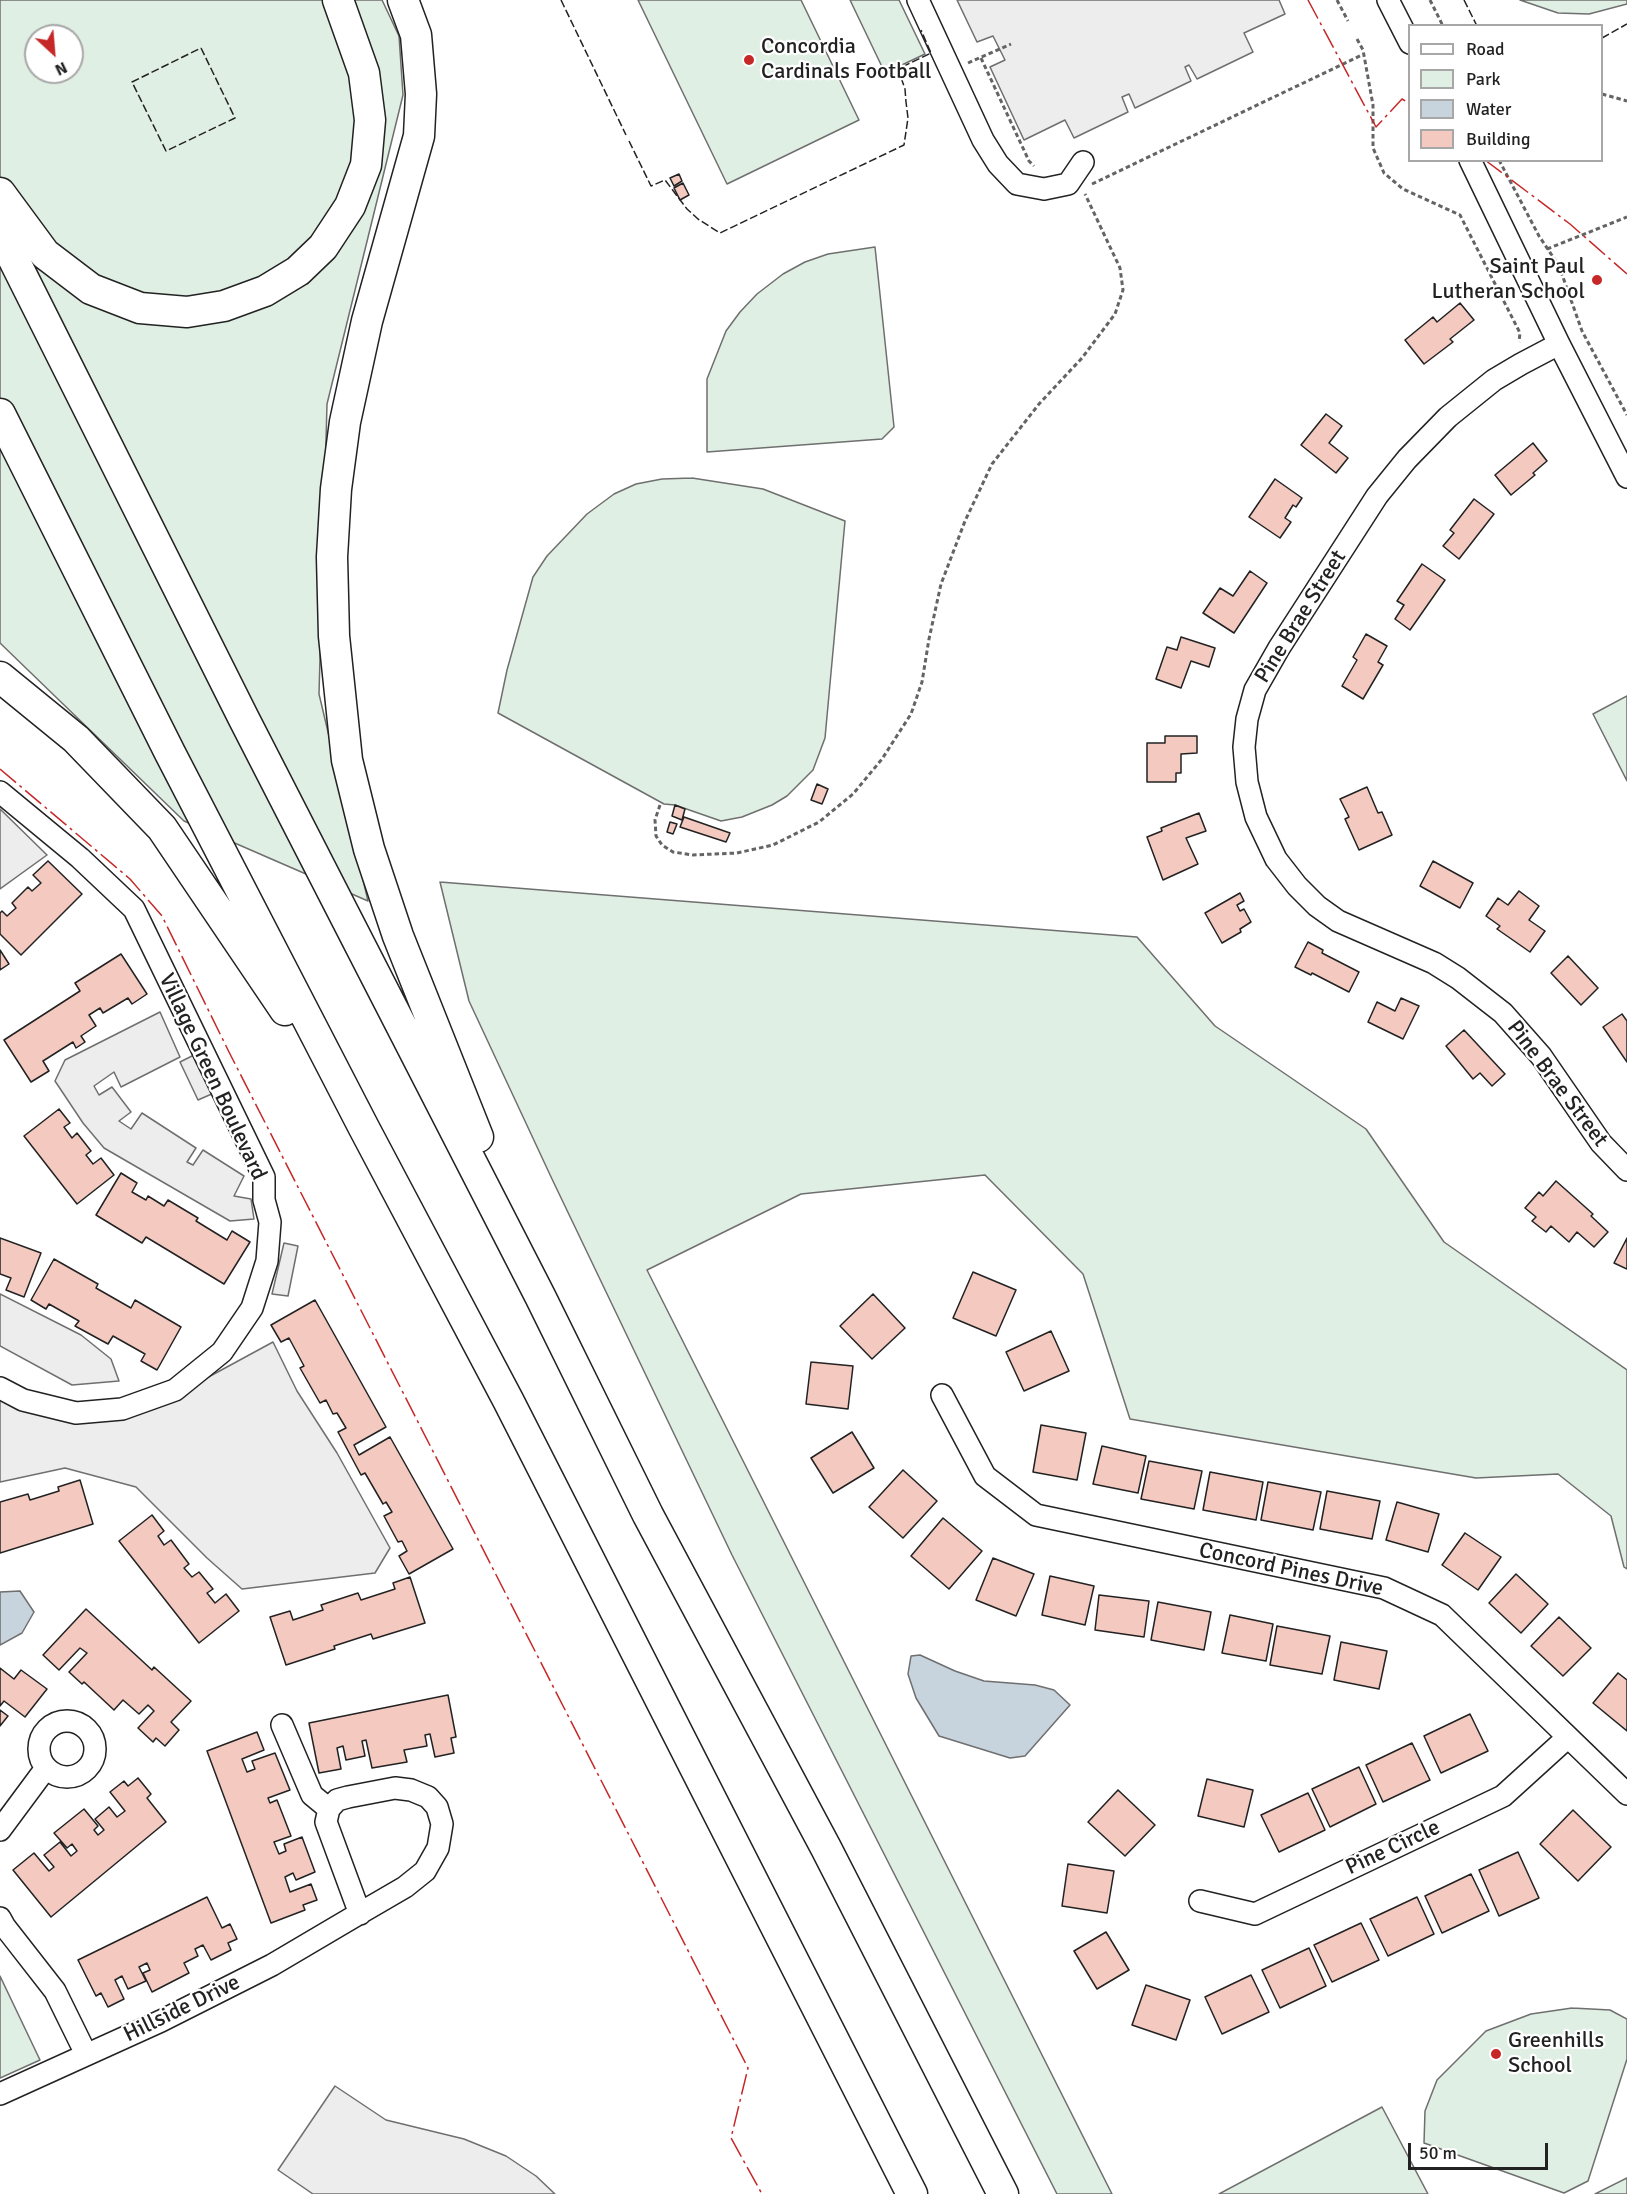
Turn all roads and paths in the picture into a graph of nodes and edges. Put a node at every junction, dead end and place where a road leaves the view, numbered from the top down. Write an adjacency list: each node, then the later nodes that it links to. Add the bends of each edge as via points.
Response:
1 (338, 0): 21 (highway, via 364,72 370,120 366,165 350,207 323,247 298,271 265,291 224,306 187,312 140,308 91,289 45,254)
2 (403, 0): 35 (highway, via 416,35 421,94 418,136 367,321 345,422 336,489 332,557 334,636 347,760 369,849 398,936)
3 (918, 0): 17 (street, via 983,140 1017,184 1044,189 1068,184)
4 (1338, 0): 7 (path)
5 (1388, 0): 9 (street)
6 (1430, 0): 8 (path)
7 (1348, 21)
8 (1442, 24)
9 (1408, 38)
10 (1358, 39): 12 (path)
11 (1011, 44): 13 (path)
12 (1364, 54): 26 (path, via 1373,105 1373,148 1384,173 1403,189 1460,215 1520,333 1518,351); 32 (path, via 1083,189 1120,268 1123,290 1114,314 992,464 941,584 922,682 911,714 853,794 819,822 773,845 737,853 673,852 656,836 655,819)
13 (981, 58): 14 (path); 20 (path)
14 (969, 63)
15 (1603, 94): 16 (path)
16 (1627, 101)
17 (1083, 162)
18 (1471, 162): 25 (street)
19 (1500, 162): 24 (path)
20 (1034, 166)
21 (0, 192)
22 (1627, 217): 24 (path)
23 (0, 232): 35 (highway)
24 (1547, 249): 28 (path, via 1559,266 1582,331)
25 (1559, 344): 26 (street, Pine Brae Street); 29 (street)
26 (1525, 362): 34 (street, Pine Brae Street, via 1494,380 1448,417 1377,496 1255,690 1244,747 1247,782 1256,817 1276,859 1317,906 1338,921 1434,963 1503,1013 1541,1056 1601,1143)
27 (0, 414): 33 (highway)
28 (1627, 415)
29 (1627, 477)
30 (0, 677): 33 (highway, via 76,739 162,828)
31 (0, 792): 36 (street, Village Green Boulevard, via 134,909 264,1177 264,1200 270,1222 267,1261 252,1308 222,1352 175,1390 123,1410 76,1413 23,1400)
32 (660, 805)
33 (364, 1128): 49 (highway, via 508,1400)
34 (1627, 1170)
35 (540, 1296): 50 (highway, via 648,1515 826,1848)
36 (0, 1388)
37 (942, 1395): 39 (street, Concord Pines Drive, via 985,1476 1036,1515 1384,1588 1442,1615)
38 (282, 1725): 42 (street, via 308,1788)
39 (1568, 1737): 41 (street, Concord Pines Drive); 44 (street, Pine Circle, via 1503,1796 1255,1914)
40 (46, 1768): 43 (street)
41 (1627, 1794)
42 (329, 1809): 45 (street, via 326,1822); 45 (street, Hillside Drive, via 337,1800 395,1788 428,1797 440,1815 438,1848 425,1871)
43 (0, 1830)
44 (1200, 1901)
45 (360, 1914): 47 (street, Hillside Drive, via 272,1965)
46 (0, 1918): 47 (street, via 56,1991)
47 (86, 2054): 48 (street, Hillside Drive)
48 (0, 2094)
49 (912, 2194)
50 (1003, 2194)

